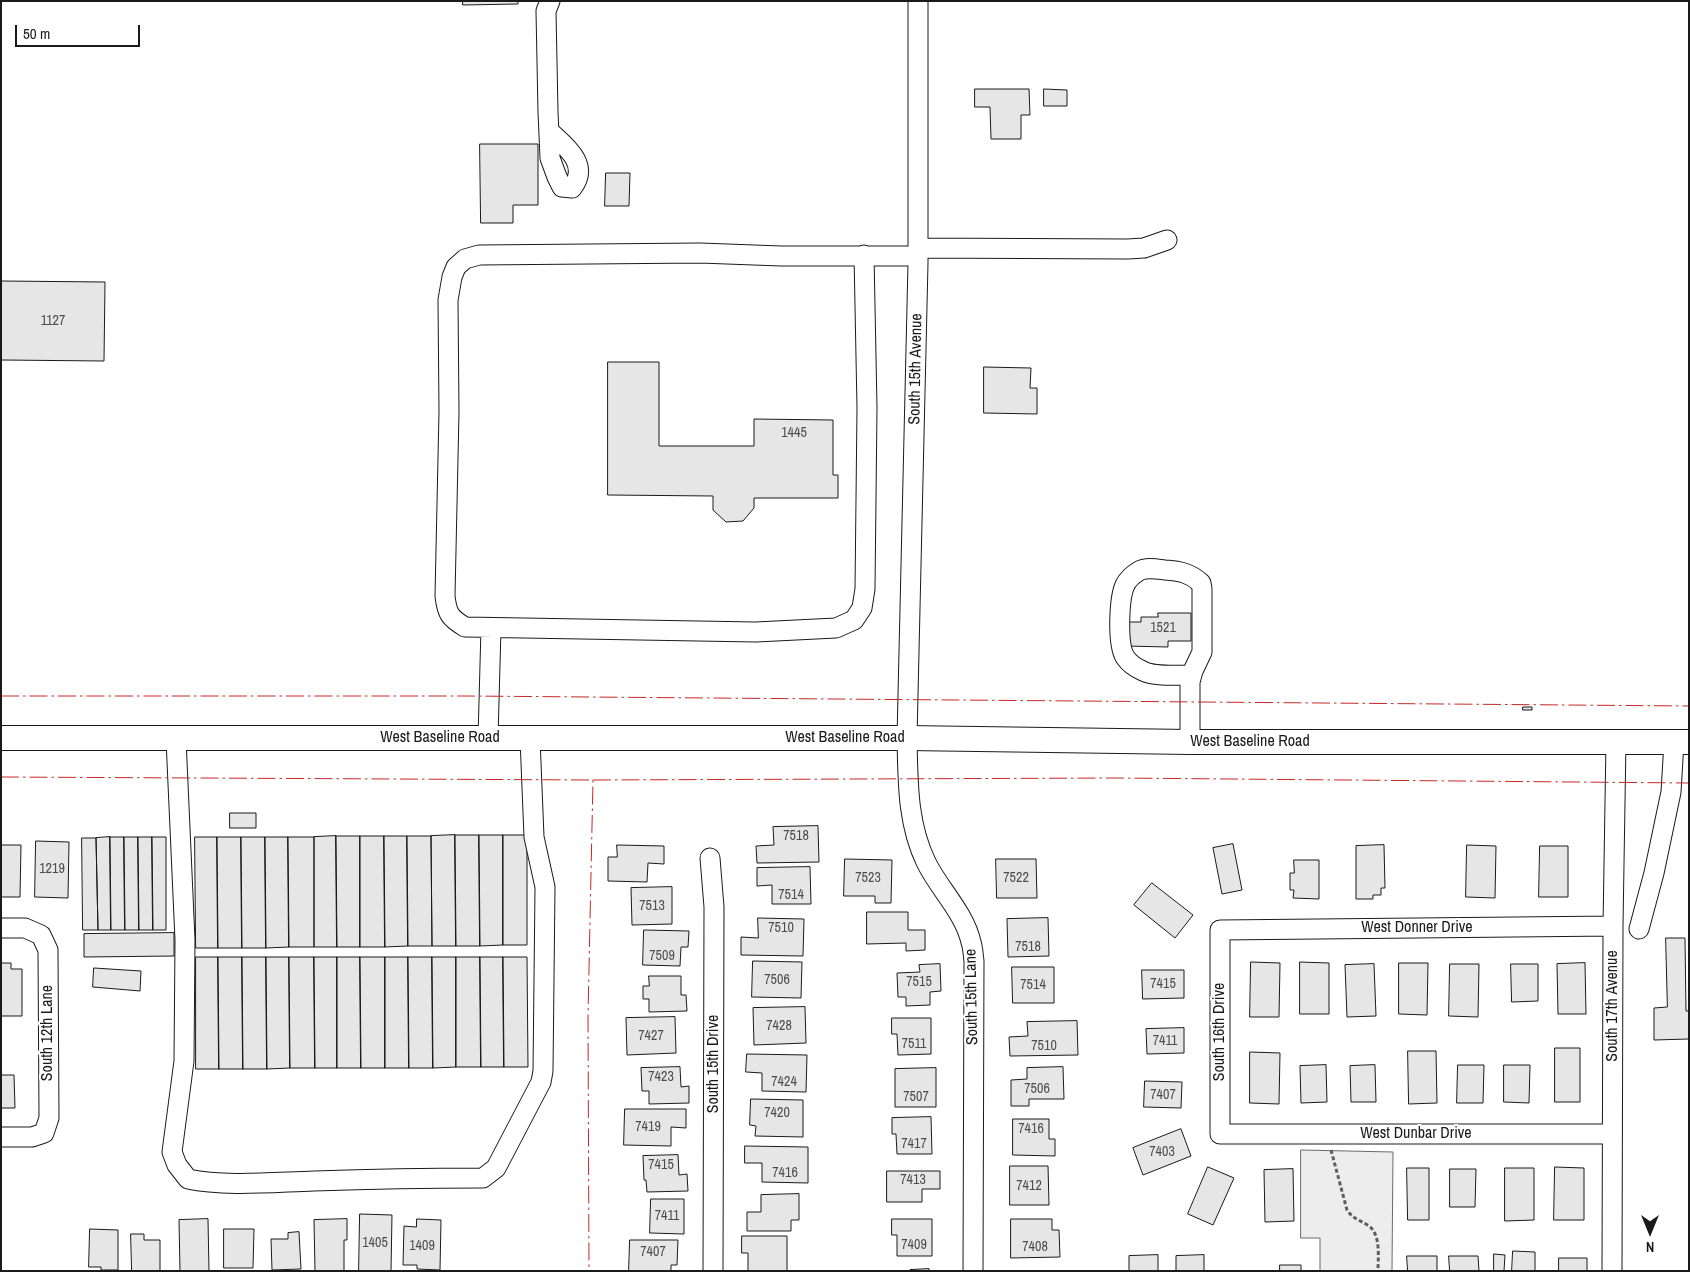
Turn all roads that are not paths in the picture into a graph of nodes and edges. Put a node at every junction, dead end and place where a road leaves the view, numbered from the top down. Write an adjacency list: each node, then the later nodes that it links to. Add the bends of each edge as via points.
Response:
1 (550, 1): 3 (street, via 546,11)
2 (918, 1): 5 (street, South 15th Avenue)
3 (549, 131)
4 (1167, 240): 5 (street, via 1144,248 1128,249)
5 (918, 252): 6 (street); 12 (street, South 15th Avenue)
6 (864, 255): 7 (street, via 867,408 865,589 862,608 854,620 836,628 756,632); 7 (street, via 479,255 456,267 448,300 446,611 465,627)
7 (491, 628): 10 (street)
8 (1192, 675): 8 (street, via 1202,652 1201,582 1183,571 1141,570 1131,577 1122,594 1121,646 1124,656 1144,672); 15 (street)
9 (1, 738): 13 (main road, West Baseline Road)
10 (488, 738): 11 (main road, West Baseline Road); 13 (main road, West Baseline Road)
11 (530, 738): 12 (main road, West Baseline Road); 13 (street, via 534,837 544,887 543,1071 541,1082 496,1168 483,1178 263,1183 188,1179 172,1152 184,1061 184,940)
12 (907, 738): 15 (main road, West Baseline Road); 26 (street, South 15th Lane, via 910,801 917,841 926,863 972,942)
13 (176, 739)
14 (1616, 741): 15 (main road, West Baseline Road); 16 (main road, West Baseline Road); 18 (street, South 17th Avenue)
15 (1190, 742)
16 (1682, 742): 20 (street)
17 (710, 858): 25 (street, South 15th Drive, via 714,907)
18 (1613, 926): 21 (street, West Donner Drive); 23 (street, South 17th Avenue)
19 (1, 928): 24 (street, South 12th Lane, via 25,928 41,935 48,950 49,1118 44,1132 32,1137)
20 (1639, 929)
21 (1220, 930): 22 (street, South 16th Drive)
22 (1220, 1134): 23 (street, West Dunbar Drive)
23 (1612, 1134): 27 (street, South 17th Avenue)
24 (1, 1137)
25 (713, 1271)
26 (973, 1271)
27 (1612, 1271)

